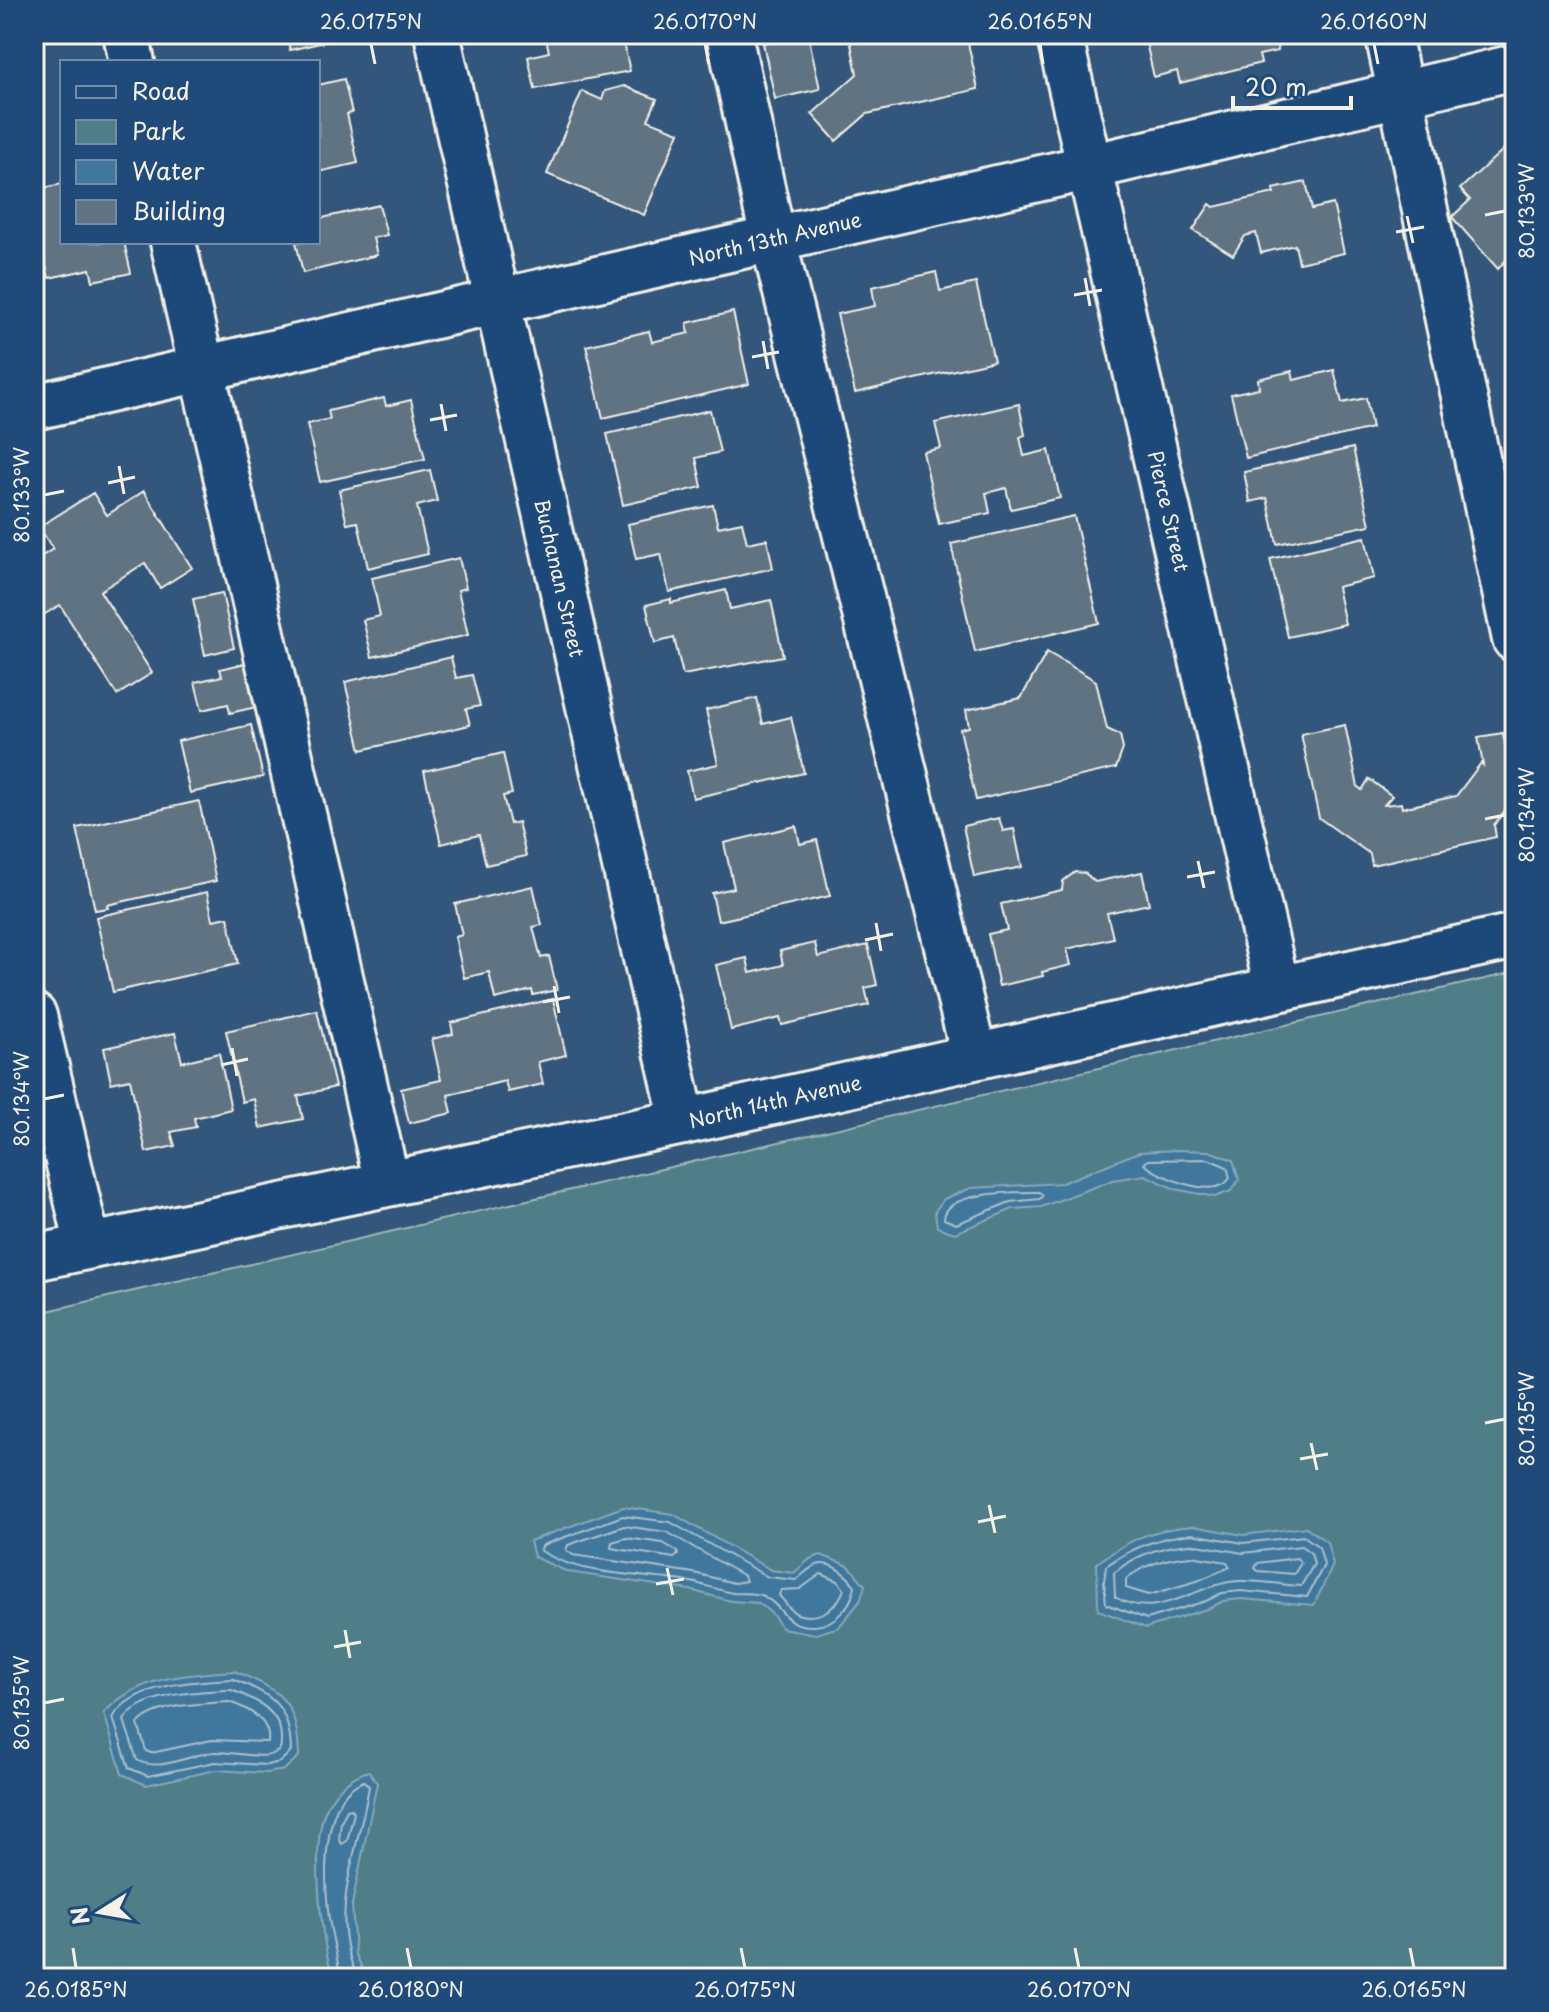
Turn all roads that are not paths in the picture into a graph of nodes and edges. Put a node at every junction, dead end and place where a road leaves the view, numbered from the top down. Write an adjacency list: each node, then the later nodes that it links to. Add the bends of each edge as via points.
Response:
1 (126, 34): 6 (street)
2 (437, 34): 12 (street, Buchanan Street)
3 (729, 34): 10 (street)
4 (1059, 34): 9 (street, Pierce Street)
5 (1388, 34): 8 (street)
6 (132, 60)
7 (1515, 67): 8 (street, North 13th Avenue)
8 (1400, 94): 9 (street, North 13th Avenue); 15 (street)
9 (1090, 167): 10 (street, North 13th Avenue); 17 (street, Pierce Street)
10 (773, 239): 12 (street, North 13th Avenue); 19 (street)
11 (173, 244): 13 (street)
12 (498, 301): 13 (street, North 13th Avenue); 20 (street, Buchanan Street)
13 (202, 368): 14 (street, North 13th Avenue); 21 (street)
14 (34, 407)
15 (1515, 639)
16 (1515, 936): 17 (street, North 14th Avenue)
17 (1277, 988): 19 (street, North 14th Avenue)
18 (34, 1016): 22 (street)
19 (974, 1056): 20 (street, North 14th Avenue)
20 (683, 1122): 21 (street, North 14th Avenue)
21 (387, 1183): 22 (street, North 14th Avenue)
22 (88, 1246): 23 (street, North 14th Avenue)
23 (34, 1258)

